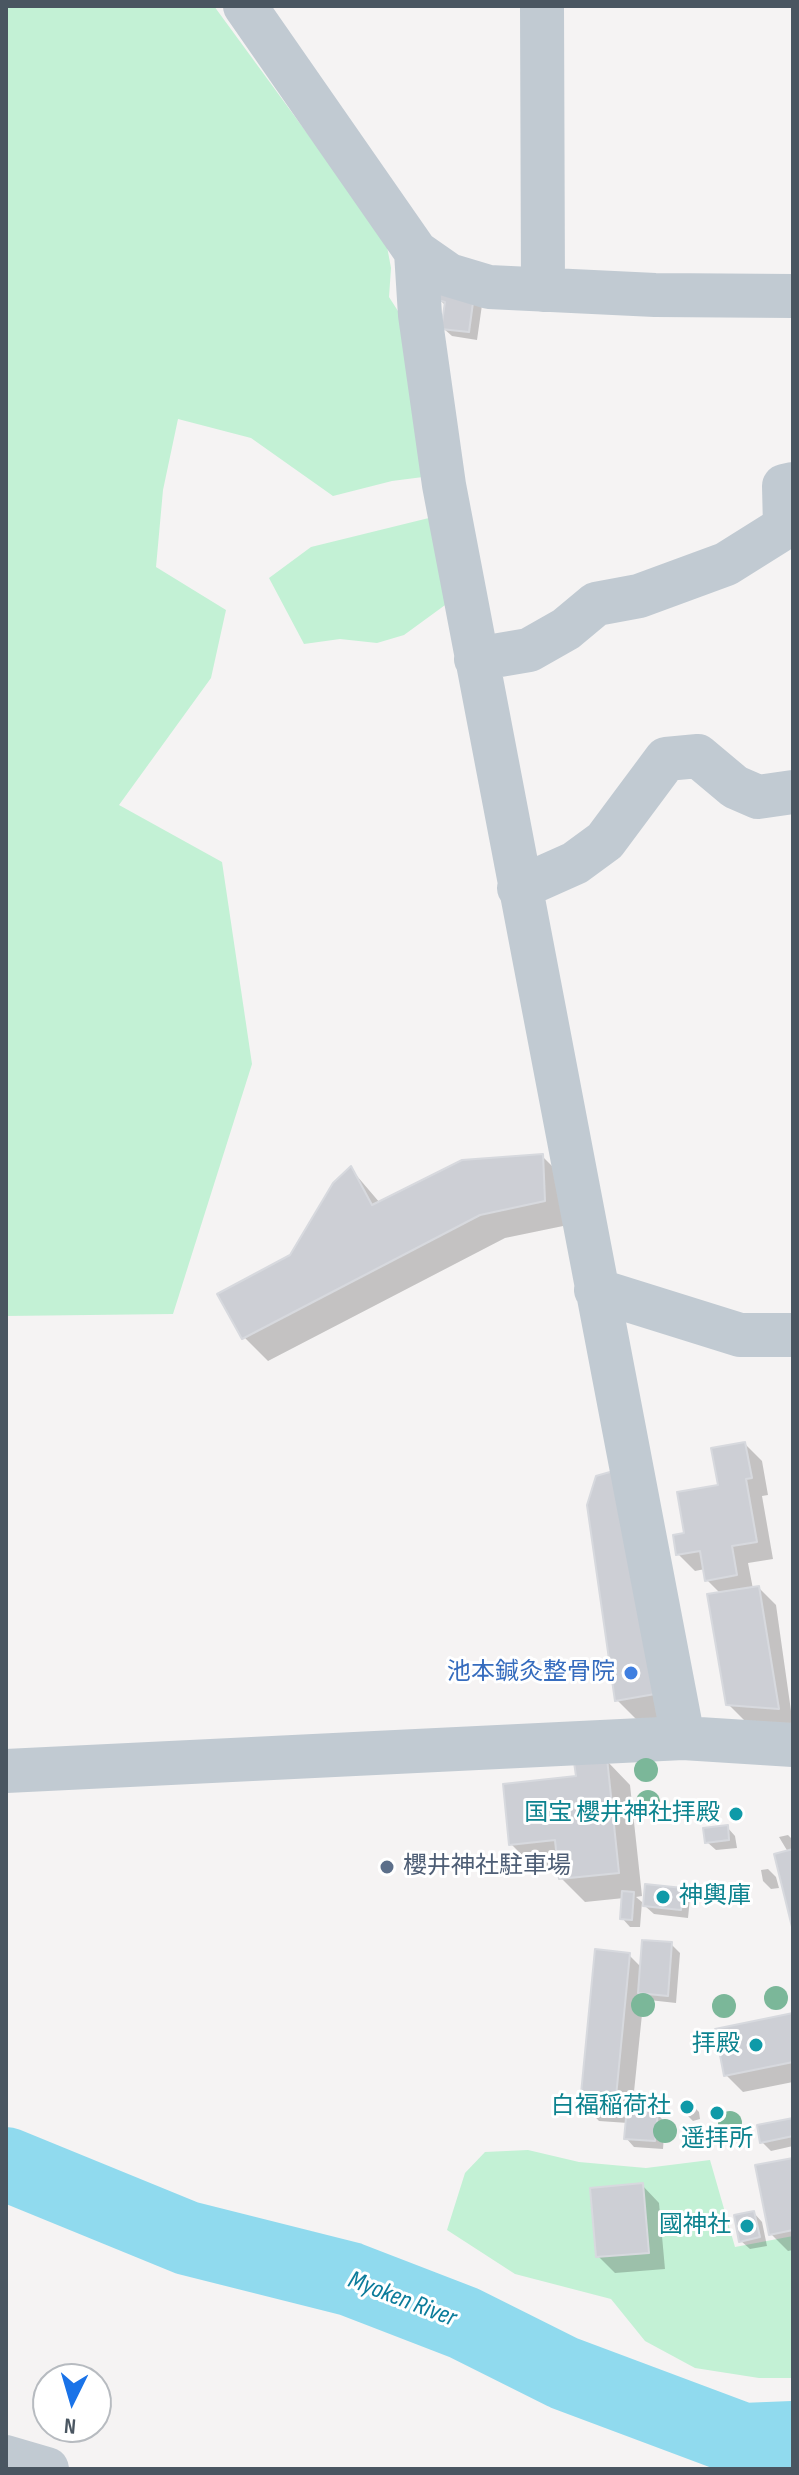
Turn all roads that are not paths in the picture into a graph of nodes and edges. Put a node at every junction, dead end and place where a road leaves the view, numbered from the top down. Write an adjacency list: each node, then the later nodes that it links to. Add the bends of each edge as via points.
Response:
1 (245, 6): 3 (street)
2 (542, 6): 4 (street)
3 (416, 252): 4 (street, via 449,275 489,287); 8 (street, via 444,485)
4 (543, 290): 5 (street)
5 (793, 296)
6 (793, 484): 7 (street, via 784,486)
7 (789, 529): 8 (street, via 726,564 639,596 596,604 529,650)
8 (476, 659): 10 (street)
9 (793, 792): 10 (street, via 758,797 735,787 698,756 666,759 605,841 575,863)
10 (519, 888): 11 (street)
11 (596, 1290): 12 (street, via 740,1335); 13 (street)
12 (793, 1335)
13 (683, 1738): 14 (street); 15 (street)
14 (793, 1745)
15 (6, 1771)
16 (6, 2457): 17 (street)
17 (47, 2469)

